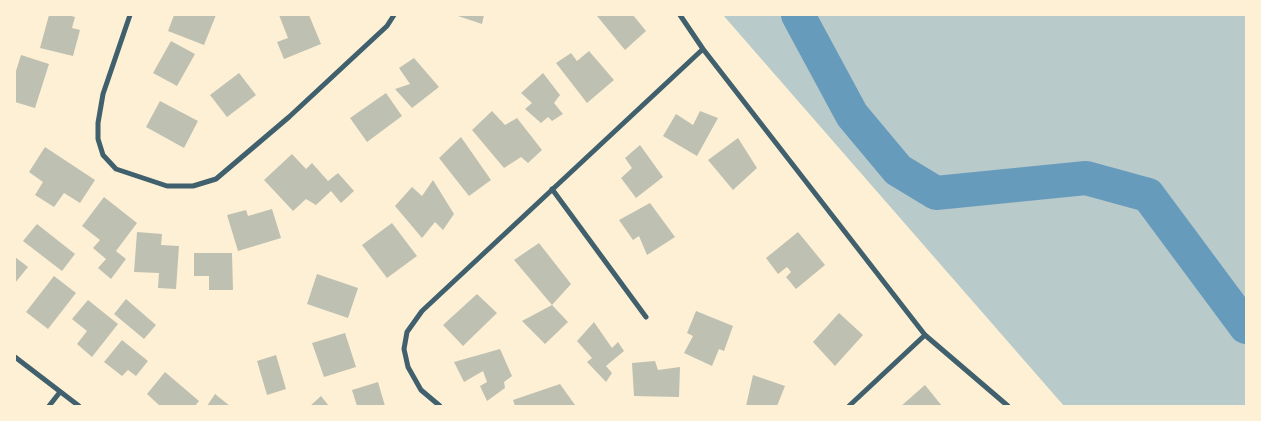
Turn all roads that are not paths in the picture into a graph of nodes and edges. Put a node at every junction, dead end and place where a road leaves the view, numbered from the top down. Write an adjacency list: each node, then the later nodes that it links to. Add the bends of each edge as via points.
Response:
1 (130, 15): 2 (street, via 103,94 98,139 103,155 116,169 167,186 192,186 216,179 290,117 387,26)
2 (394, 15)
3 (680, 15): 4 (street)
4 (703, 49): 5 (street); 7 (street)
5 (552, 190): 6 (street); 12 (street, via 422,311 407,332 404,350 408,368 421,390)
6 (646, 317)
7 (925, 335): 13 (street); 14 (street)
8 (15, 357): 9 (street)
9 (60, 392): 10 (street); 11 (street)
10 (49, 406)
11 (79, 406)
12 (440, 406)
13 (849, 406)
14 (1008, 406)

